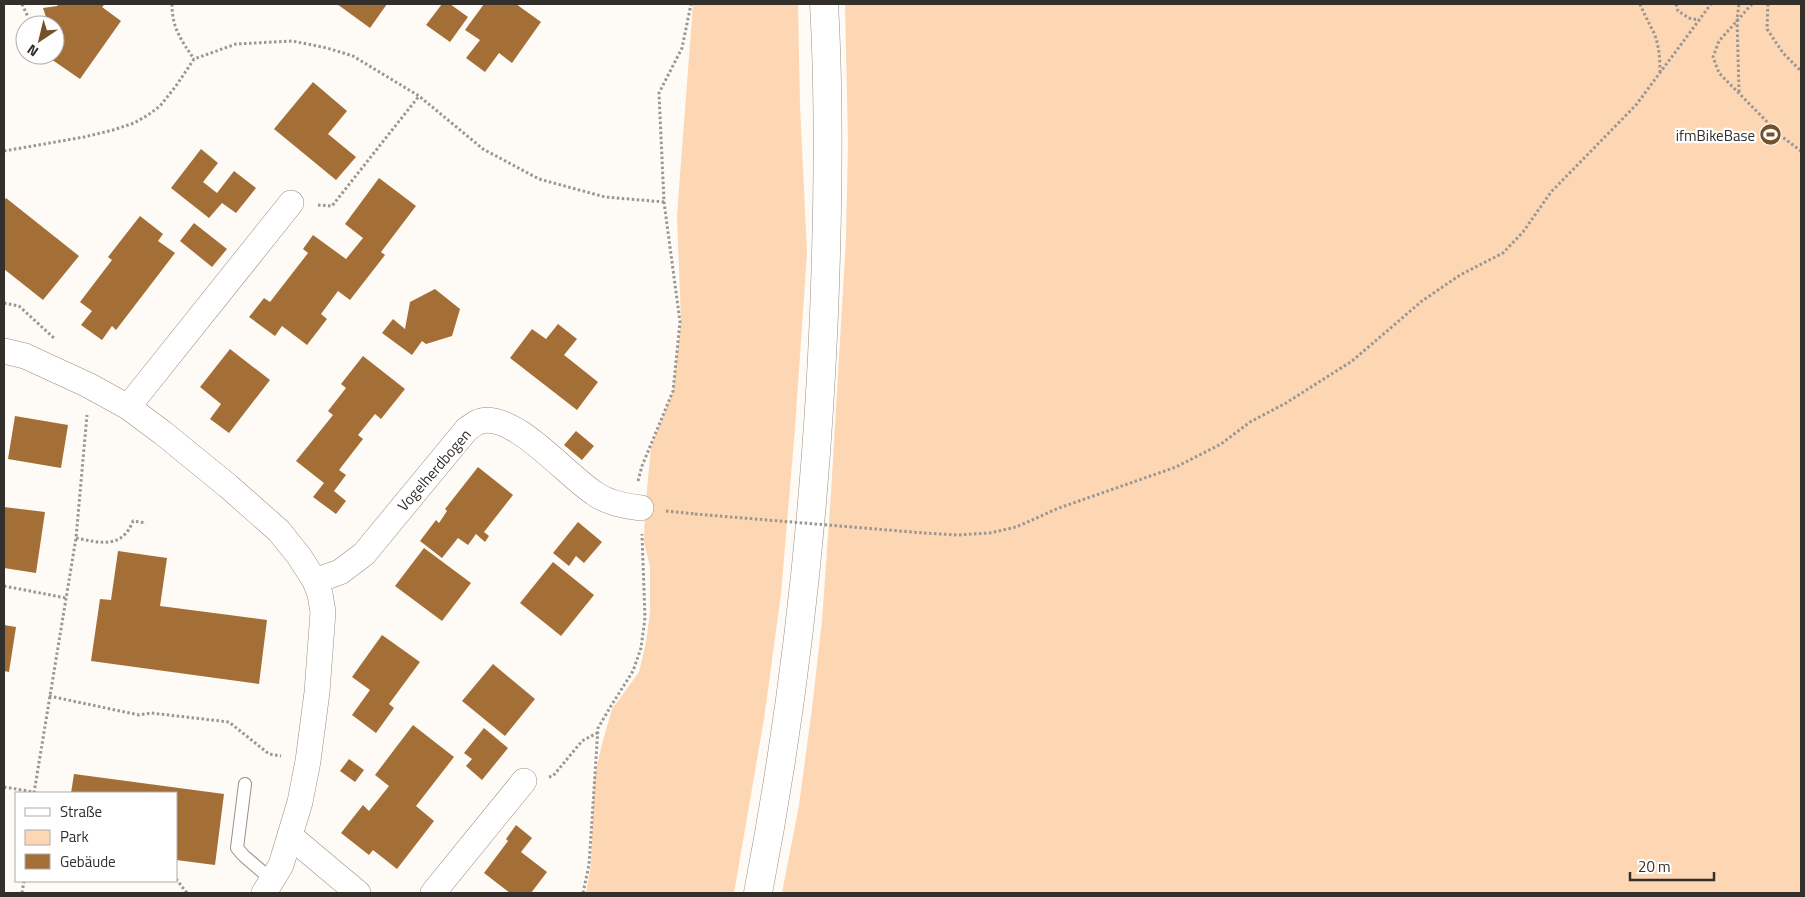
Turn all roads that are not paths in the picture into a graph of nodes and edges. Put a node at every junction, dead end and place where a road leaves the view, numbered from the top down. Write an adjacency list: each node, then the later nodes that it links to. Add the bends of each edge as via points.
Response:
1 (824, 4): 13 (main road, via 827,228 818,430 799,630)
2 (291, 203): 4 (street)
3 (4, 350): 4 (street, via 25,356)
4 (128, 407): 6 (street, via 228,486 278,531)
5 (641, 508): 6 (street, Vogelherdbogen, via 623,506 594,494 519,431 498,421 480,421 468,429 364,554 340,572)
6 (315, 581): 9 (street, via 320,594 322,621 317,692 308,761)
7 (524, 781): 12 (street)
8 (245, 784): 10 (lane, via 237,848)
9 (290, 836): 10 (street, via 281,865); 11 (street)
10 (268, 886)
11 (358, 893)
12 (433, 893)
13 (758, 893)

